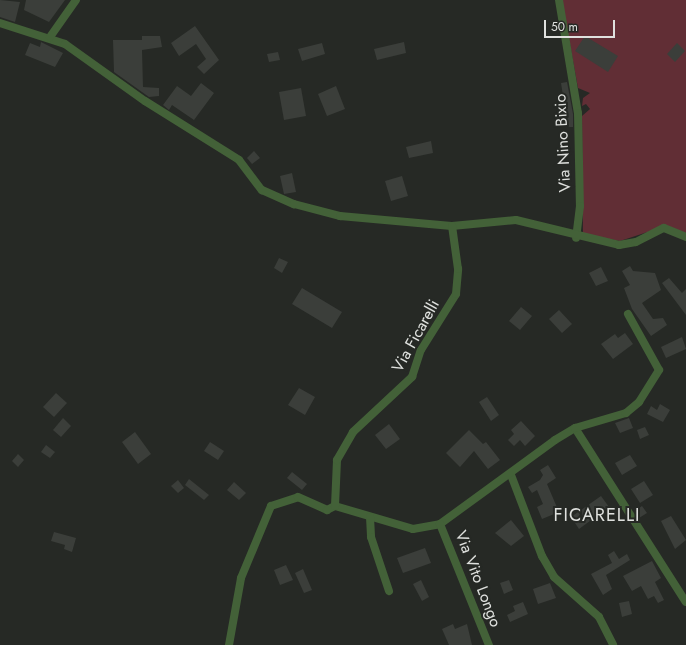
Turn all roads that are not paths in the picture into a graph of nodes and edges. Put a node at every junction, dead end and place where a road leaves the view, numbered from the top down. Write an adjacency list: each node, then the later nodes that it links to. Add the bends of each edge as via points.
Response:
1 (76, 0): 4 (street)
2 (559, 0): 7 (street, Via Nino Bixio, via 578,113 580,206)
3 (0, 23): 4 (street)
4 (50, 37): 5 (street, via 77,52 239,160 262,190 294,204 340,216)
5 (452, 226): 7 (street, via 516,220); 11 (street, Via Ficarelli, via 458,269 456,294 421,350 412,377 350,438 337,460)
6 (686, 237): 7 (street, via 664,228 636,242 618,245)
7 (576, 238)
8 (628, 314): 9 (street, via 659,370 639,402 626,413)
9 (575, 428): 10 (street); 15 (street)
10 (511, 475): 13 (street, via 490,486); 18 (street, via 542,556 554,577 599,617)
11 (336, 506): 12 (street); 16 (street, via 327,510 298,497 271,506 241,578)
12 (370, 517): 13 (street, via 412,529); 14 (street, via 371,537)
13 (440, 524): 17 (street, Via Vito Longo)
14 (389, 591)
15 (686, 602)
16 (229, 645)
17 (489, 645)
18 (613, 645)

